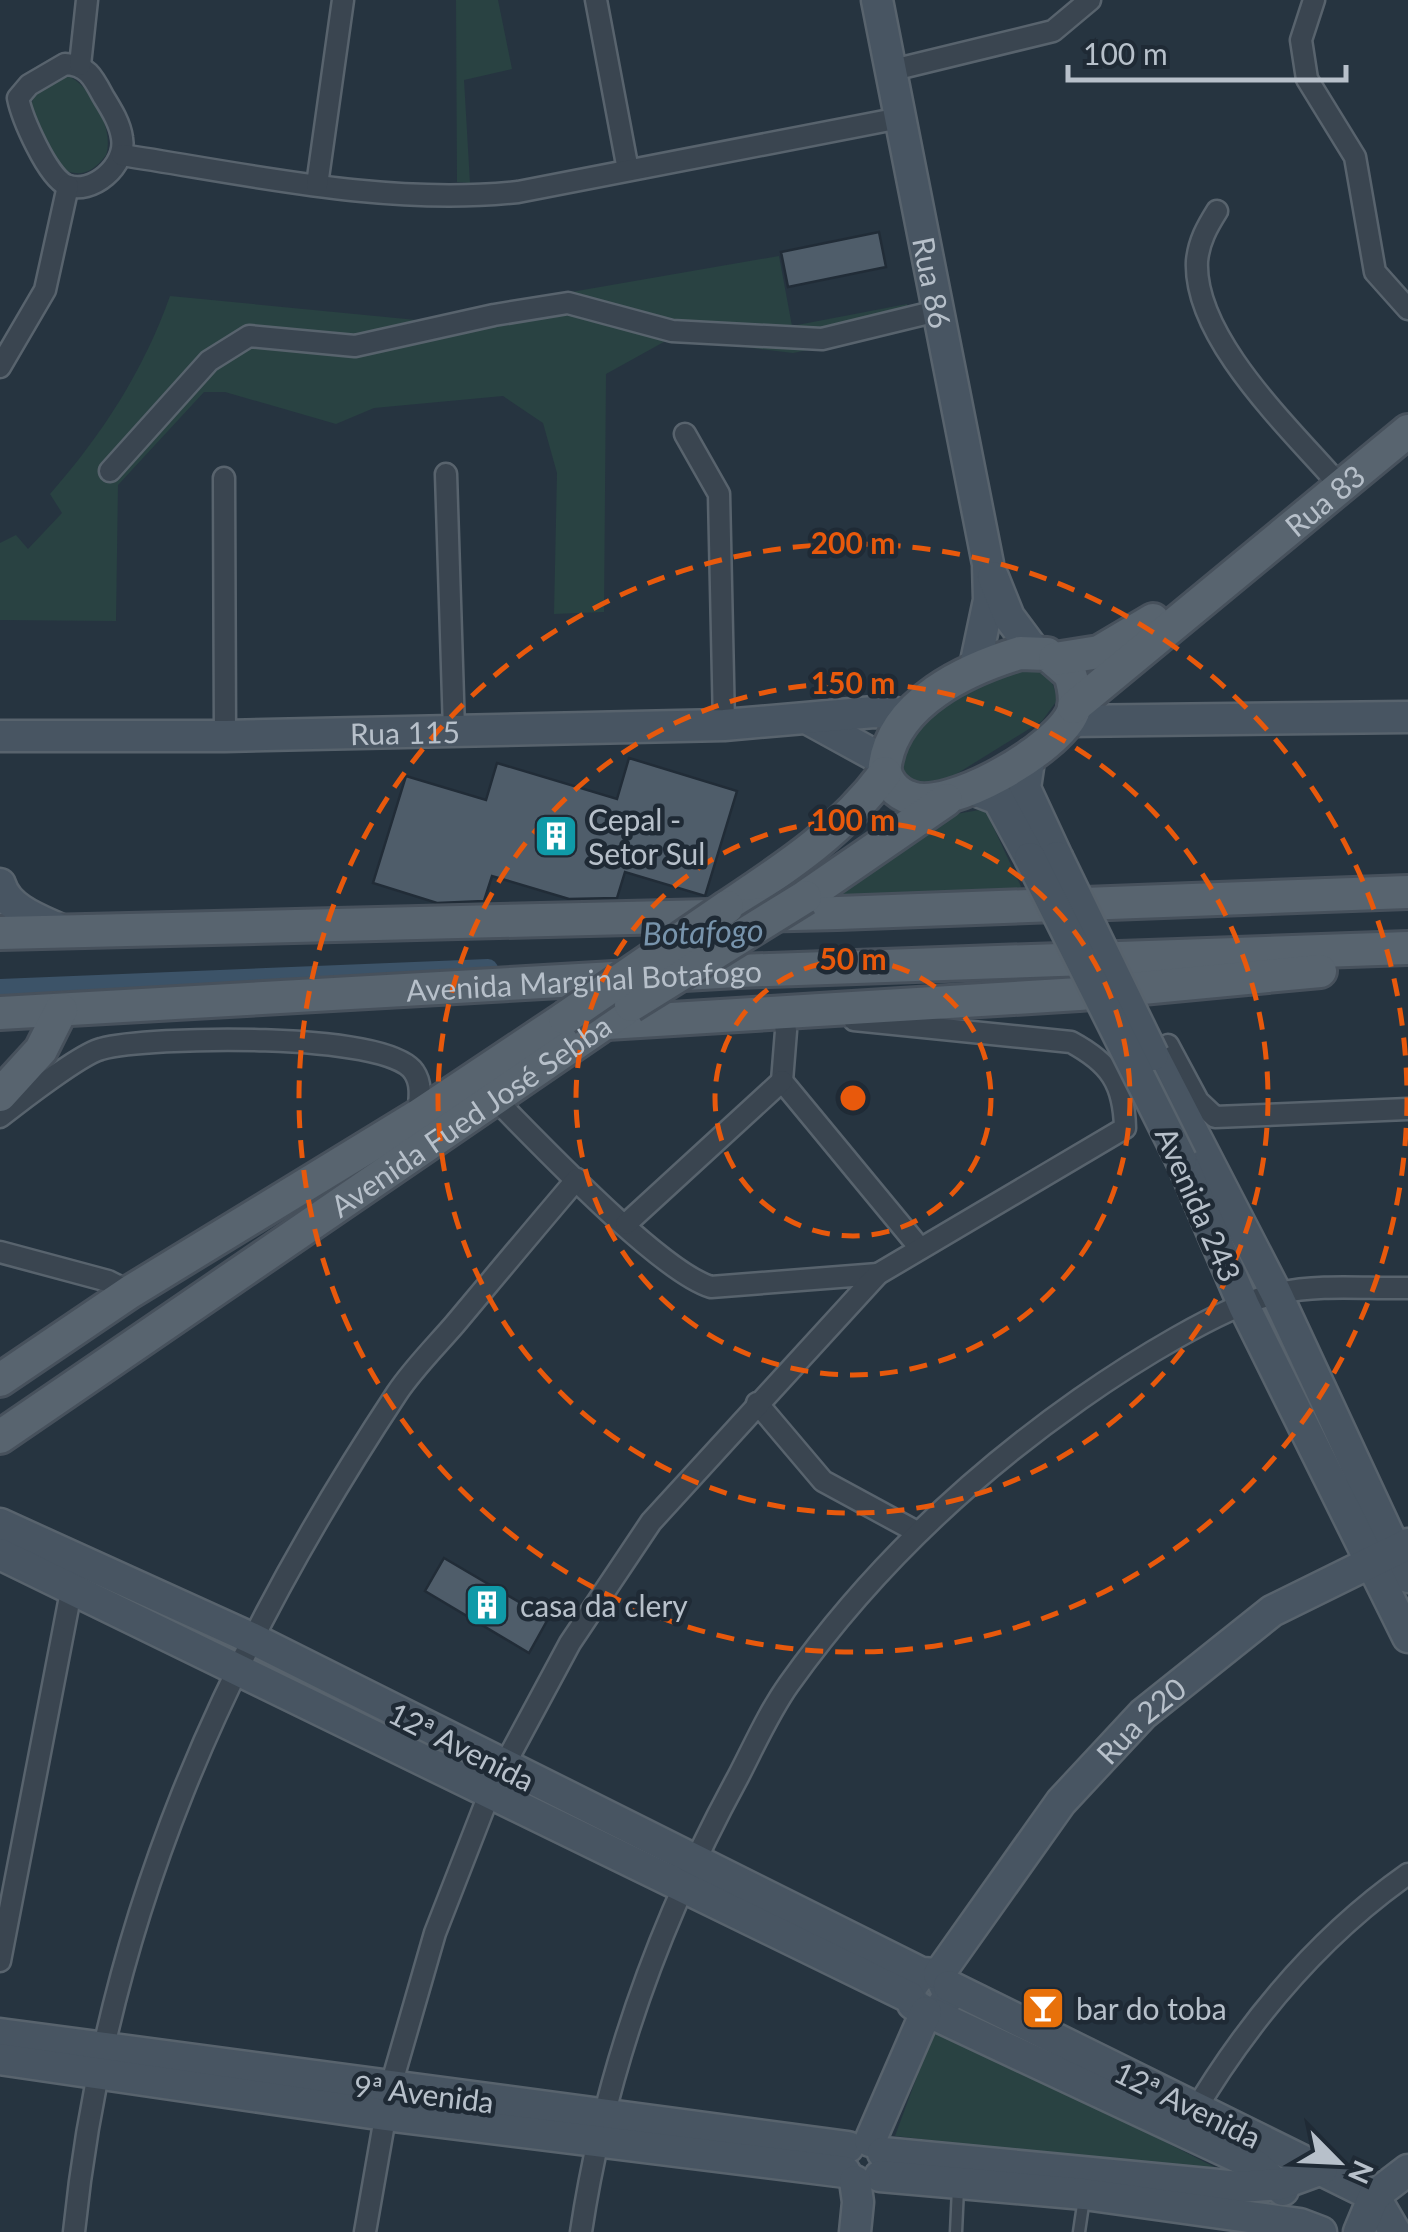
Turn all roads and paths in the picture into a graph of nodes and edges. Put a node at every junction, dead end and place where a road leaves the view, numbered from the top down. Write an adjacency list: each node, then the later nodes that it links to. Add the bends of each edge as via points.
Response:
1 (87, 0): 7 (street)
2 (343, 0): 13 (street)
3 (596, 0): 12 (street)
4 (877, 0): 8 (street, Rua 86)
5 (1090, 0): 8 (street, via 1053,31)
6 (1314, 0): 16 (street, via 1301,40 1307,79 1355,158 1375,272)
7 (80, 64): 9 (street, via 65,64); 11 (street, via 114,114)
8 (893, 70): 10 (street, Rua 86)
9 (9, 97): 14 (street, via 55,176)
10 (900, 118): 12 (street); 17 (street, Rua 86)
11 (122, 156): 13 (street); 14 (street, via 99,181)
12 (628, 170): 13 (street, via 462,198)
13 (317, 185)
14 (68, 186): 18 (street, via 44,290)
15 (1216, 211): 24 (street, via 1197,264 1209,318 1246,377)
16 (1408, 309)
17 (937, 310): 21 (street, via 822,339 672,331 568,303 354,346 249,336 208,361); 25 (street, Rua 86)
18 (0, 367)
19 (1408, 431): 24 (main road, Rua 83)
20 (685, 434): 33 (street, via 719,494)
21 (110, 471)
22 (446, 474): 34 (street)
23 (224, 478): 36 (street)
24 (1340, 487): 26 (main road, Rua 83)
25 (988, 564): 27 (street, Rua 86, via 1009,617); 28 (street, Rua 86, via 989,600)
26 (1238, 569): 27 (main road, Rua 83, via 1099,652); 30 (main road, Rua 83)
27 (1045, 656): 28 (main road, Rua 83, via 998,659); 30 (main road, via 1070,674)
28 (974, 671): 29 (main road, Rua 83)
29 (909, 714): 32 (street, Rua 115); 38 (main road, Avenida Fued José Sebba)
30 (1071, 714): 31 (street); 37 (main road, Rua 83)
31 (1408, 717)
32 (812, 721): 33 (street, Rua 115); 38 (street)
33 (724, 725): 34 (street, Rua 115)
34 (454, 730): 36 (street, Rua 115)
35 (0, 736): 36 (street, Rua 115)
36 (225, 736)
37 (1030, 754): 39 (main road, Avenida Fued José Sebba); 40 (street, Avenida 243, via 1025,788)
38 (885, 767): 39 (main road, via 898,792 910,798); 50 (main road, Avenida Fued José Sebba, bridge, via 848,820 814,849)
39 (959, 794): 40 (street, Avenida 243, via 998,799); 49 (main road, Avenida Fued José Sebba, bridge)
40 (1044, 857): 51 (street, Avenida 243, bridge); 66 (street, Avenida 243, bridge)
41 (0, 884): 43 (street, via 27,914)
42 (1408, 892): 43 (main road, Avenida Marginal Botafogo)
43 (61, 930): 44 (main road, Avenida Marginal Botafogo)
44 (0, 933)
45 (1400, 948): 46 (main road, Avenida Marginal Botafogo, via 737,971); 47 (main road, via 1328,970)
46 (62, 1010): 48 (main road, Avenida Marginal Botafogo); 53 (main road, via 41,1050)
47 (782, 1012): 49 (main road); 52 (street); 60 (street, via 1071,1042 1102,1058 1124,1099 1125,1128)
48 (0, 1013)
49 (619, 1014): 54 (main road, Avenida Fued José Sebba)
50 (559, 1023): 54 (main road, via 500,1077 491,1089); 56 (main road, Avenida Fued José Sebba)
51 (1160, 1050): 55 (street, via 1216,1116); 65 (street, Avenida 243)
52 (782, 1082): 59 (street); 60 (street)
53 (0, 1095)
54 (494, 1099): 58 (street); 69 (main road, Avenida Fued José Sebba)
55 (1408, 1109)
56 (418, 1116): 57 (street, via 420,1089 407,1064 279,1038 99,1049); 64 (main road, Avenida Fued José Sebba)
57 (0, 1117)
58 (577, 1179): 59 (street); 76 (street, via 399,1390)
59 (626, 1224): 62 (street, via 696,1283 711,1288)
60 (919, 1247): 62 (street)
61 (0, 1252): 64 (street)
62 (878, 1274): 68 (street)
63 (1408, 1288): 65 (street)
64 (130, 1292): 67 (main road, Avenida Fued José Sebba)
65 (1276, 1293): 66 (street); 73 (street, Avenida 243)
66 (1244, 1306): 71 (street, via 1132,1363 1020,1441); 73 (street, Avenida 243)
67 (0, 1380)
68 (757, 1403): 71 (street, via 824,1481); 78 (street, via 650,1522 570,1643)
69 (0, 1437)
70 (0, 1524): 74 (street, 12ª Avenida)
71 (917, 1532): 79 (street, via 788,1685)
72 (0, 1554): 74 (street, 12ª Avenida)
73 (1395, 1558): 75 (street, Avenida 243); 82 (street, Rua 220, via 1272,1611 1144,1714 1060,1802)
74 (76, 1576): 76 (street, 12ª Avenida); 77 (street, 12ª Avenida); 81 (street)
75 (1408, 1637)
76 (251, 1638): 77 (street); 78 (street, 12ª Avenida)
77 (236, 1668): 78 (street, 12ª Avenida); 85 (street, via 176,1800 125,1954)
78 (496, 1780): 79 (street, 12ª Avenida); 86 (street, via 435,1933)
79 (687, 1872): 82 (street, 12ª Avenida); 88 (street, via 634,2008)
80 (1408, 1874): 87 (street, via 1341,1928 1263,2008)
81 (0, 1962)
82 (929, 1993): 87 (street, 12ª Avenida); 91 (street, Rua 220)
83 (0, 2034): 85 (street, 9ª Avenida)
84 (0, 2059): 85 (street, 9ª Avenida)
85 (100, 2059): 86 (street, 9ª Avenida); 98 (street)
86 (387, 2102): 88 (street, 9ª Avenida); 99 (street)
87 (1190, 2120): 89 (street, 12ª Avenida); 93 (street, 12ª Avenida)
88 (598, 2127): 91 (street, 9ª Avenida); 100 (street)
89 (1322, 2168): 93 (street, 9ª Avenida); 95 (street, 12ª Avenida)
90 (1408, 2170): 95 (street)
91 (863, 2176): 92 (street, 9ª Avenida); 93 (street, 9ª Avenida)
92 (959, 2182): 94 (street, 9ª Avenida); 101 (lane)
93 (1281, 2184): 97 (street, 12ª Avenida)
94 (1084, 2194): 97 (street, 9ª Avenida); 102 (lane)
95 (1374, 2196): 103 (street); 104 (street)
96 (1408, 2226): 105 (street)
97 (1310, 2228)
98 (74, 2232)
99 (365, 2232)
100 (580, 2232)
101 (956, 2232)
102 (1079, 2232)
103 (1359, 2232)
104 (1395, 2232)
105 (1404, 2232)

